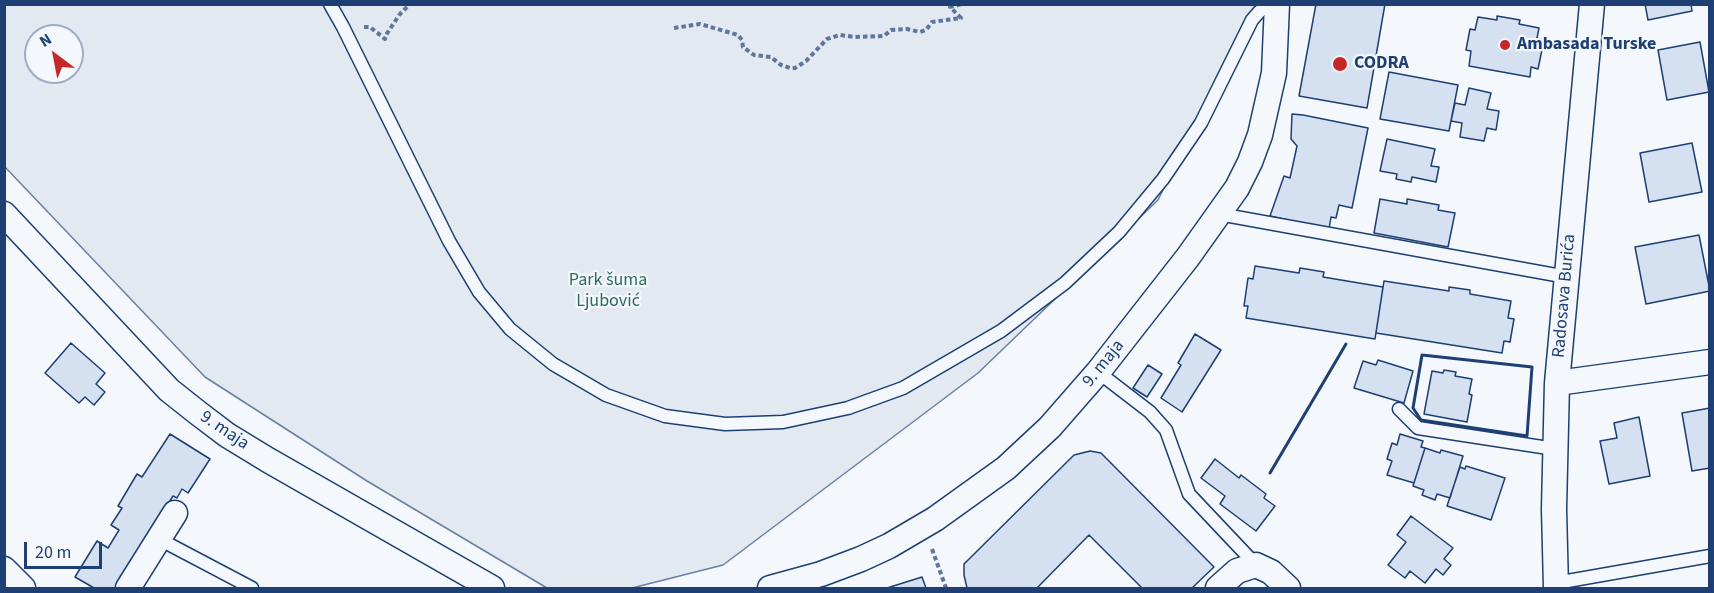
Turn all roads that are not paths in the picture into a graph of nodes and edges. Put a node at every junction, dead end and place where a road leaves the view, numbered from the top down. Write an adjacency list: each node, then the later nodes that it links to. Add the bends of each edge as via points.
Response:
1 (330, 4): 2 (lane, via 449,241 479,292 510,329 553,364 606,395 665,416 724,424 783,422 848,408 903,388 1001,331 1065,284 1119,232 1163,179 1202,123 1252,20)
2 (1268, 4)
3 (1277, 4): 6 (street, 9. maja, via 1274,73 1260,135 1237,188)
4 (1592, 4): 7 (street, Radosava Burića)
5 (4, 214): 22 (street, 9. maja, via 169,390 198,413 268,460)
6 (1219, 214): 7 (lane); 9 (street, 9. maja)
7 (1567, 277): 10 (street, Radosava Burića)
8 (1710, 362): 10 (street)
9 (1098, 372): 16 (lane, via 1150,412 1166,430 1189,494); 23 (street, 9. maja, via 1050,428 964,500 889,546 820,574)
10 (1557, 383): 12 (street, Radosava Burića)
11 (1399, 409): 12 (lane, via 1418,428)
12 (1556, 449): 18 (street, Radosava Burića)
13 (175, 513): 14 (street)
14 (159, 539): 20 (street); 21 (lane)
15 (1710, 556): 18 (lane)
16 (1256, 565): 24 (street, via 1237,571); 25 (street, via 1271,572)
17 (4, 569): 19 (street)
18 (1556, 586)
19 (23, 588)
20 (128, 588)
21 (252, 588)
22 (492, 588)
23 (770, 588)
24 (1218, 588)
25 (1288, 588)

